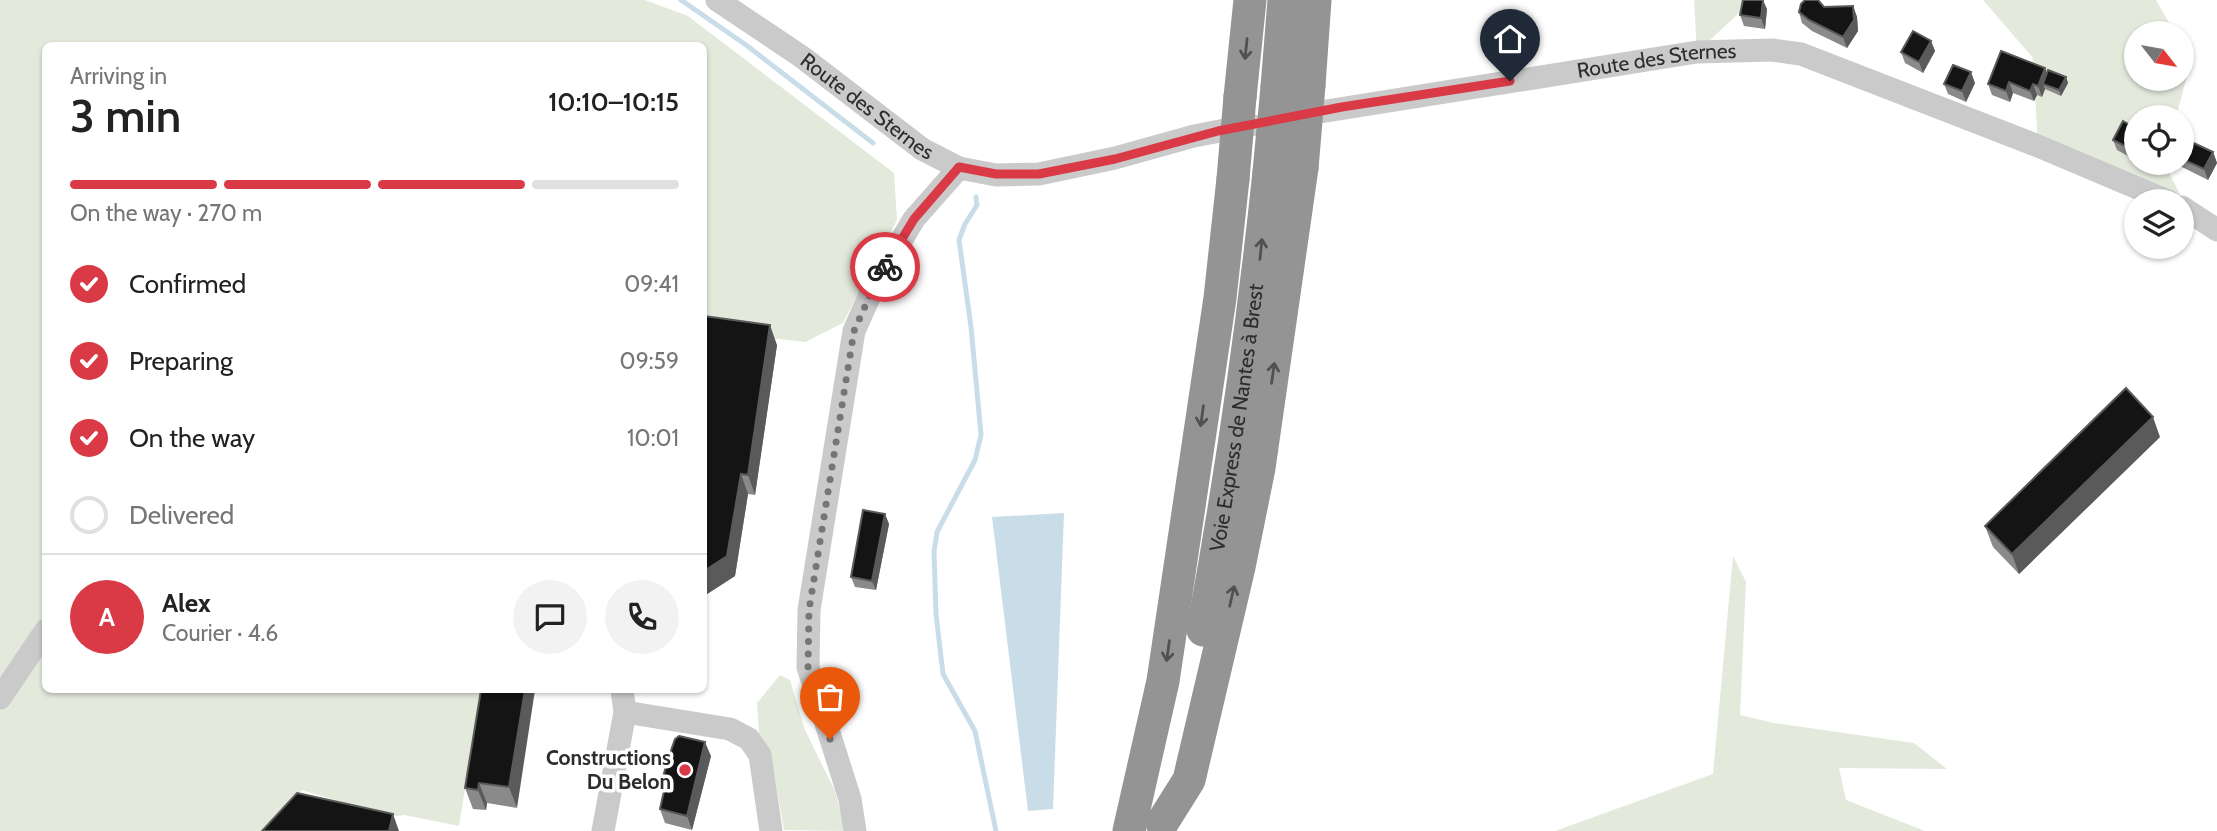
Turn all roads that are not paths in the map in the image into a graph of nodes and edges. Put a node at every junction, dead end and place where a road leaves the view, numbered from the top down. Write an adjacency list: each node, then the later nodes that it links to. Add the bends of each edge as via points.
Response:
1 (717, 0): 5 (street, Route des Sternes, via 802,57 922,149)
2 (1250, 0): 16 (highway, Voie Express de Nantes à Brest, one-way to 16, bridge, via 1220,298 1163,681)
3 (1284, 0): 12 (highway, Voie Express de Nantes à Brest, one-way to 3, bridge, via 1219,546 1252,325)
4 (1315, 0): 12 (highway, one-way to 4, bridge, via 1189,780 1259,468 1302,167)
5 (959, 167): 6 (street, Route des Sternes, via 996,174 1039,174 1115,159 1194,136 1342,107 1697,52 1772,50 1801,54); 15 (street, via 914,219 874,286 854,331 809,610 808,667 850,799)
6 (2140, 189)
7 (2194, 215): 8 (street)
8 (2217, 230)
9 (42, 636): 10 (street)
10 (0, 698)
11 (623, 701): 13 (street); 14 (street, via 730,729 749,739 760,755)
12 (1161, 827)
13 (603, 831)
14 (771, 831)
15 (855, 831)
16 (1129, 831)

